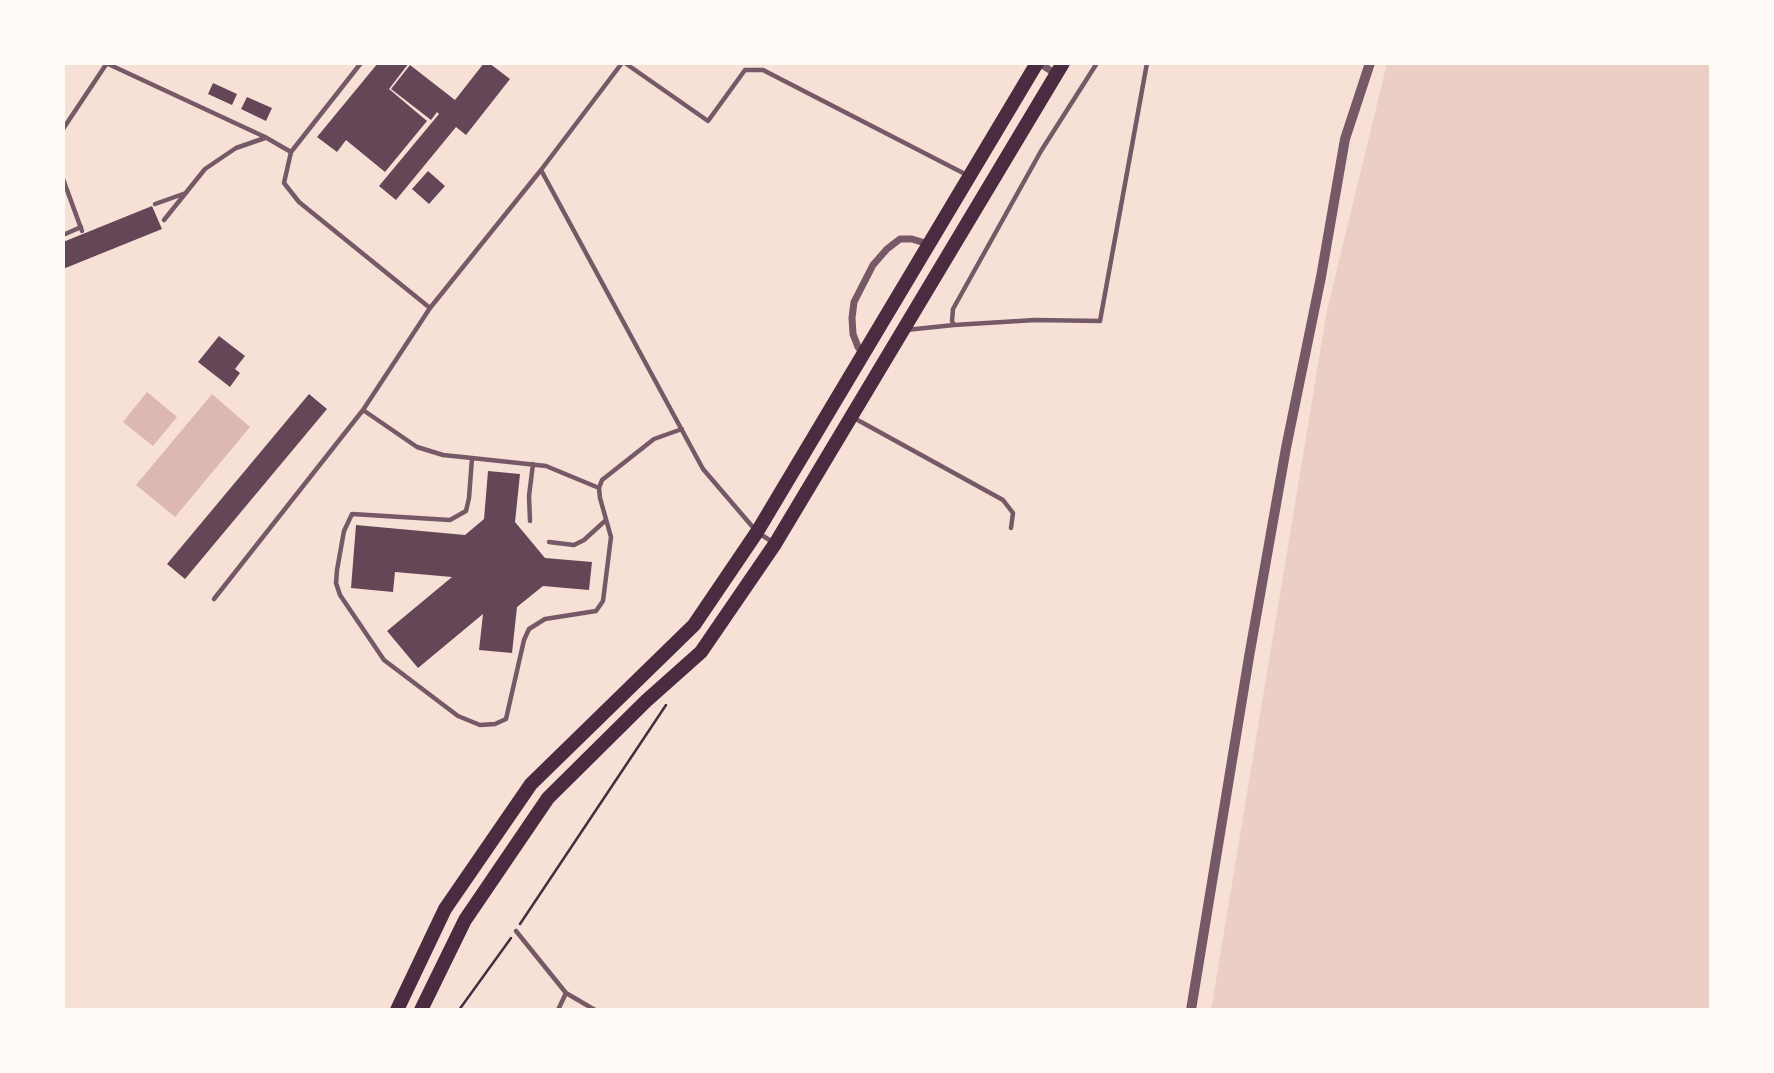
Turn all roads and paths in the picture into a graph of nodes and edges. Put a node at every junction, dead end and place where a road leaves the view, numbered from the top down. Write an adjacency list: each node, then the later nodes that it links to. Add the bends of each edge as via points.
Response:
1 (106, 63): 9 (lane); 10 (lane)
2 (361, 63): 11 (lane)
3 (623, 63): 12 (lane); 13 (lane, via 708,121 745,70 763,70)
4 (1038, 63): 8 (street); 13 (main road)
5 (1097, 63): 21 (lane, via 1041,151 953,309)
6 (1147, 63): 21 (lane, via 1100,321)
7 (1370, 63): 45 (street, via 1345,139 1286,448)
8 (1059, 68): 22 (main road)
9 (63, 129)
10 (265, 137): 11 (lane); 15 (lane, via 236,148 205,169)
11 (291, 152): 20 (lane, via 284,183 299,202)
12 (541, 170): 20 (lane); 26 (lane)
13 (968, 176): 19 (main road)
14 (63, 179): 18 (lane, via 82,229)
15 (186, 192): 16 (lane); 17 (lane)
16 (155, 204)
17 (164, 220)
18 (63, 235)
19 (928, 244): 23 (main road); 23 (street, via 900,239 873,265 854,302 852,318 853,334)
20 (430, 308): 24 (lane)
21 (954, 326): 22 (lane)
22 (902, 330): 25 (main road)
23 (863, 353): 33 (main road)
24 (363, 411): 27 (lane, via 417,447); 36 (lane)
25 (851, 417): 32 (lane, via 1003,500 1013,513); 35 (main road)
26 (682, 429): 29 (lane, via 654,439 602,480); 33 (lane, via 703,469)
27 (472, 458): 28 (lane); 30 (lane, via 466,511 458,517 352,514 344,531 336,583 384,660 469,722 506,719 529,629 545,619 596,611 603,601 611,550)
28 (533, 464): 29 (lane); 31 (lane)
29 (599, 488): 30 (lane)
30 (606, 520): 34 (lane, via 574,545)
31 (530, 521)
32 (1011, 528)
33 (757, 532): 35 (lane); 40 (main road, via 694,625 531,783 446,909)
34 (549, 542)
35 (775, 544): 41 (main road, via 701,652 548,798 465,920)
36 (214, 598)
37 (670, 699): 38 (path)
38 (516, 931): 39 (lane); 42 (path)
39 (566, 993): 43 (lane); 44 (lane)
40 (397, 1010)
41 (421, 1010)
42 (459, 1010)
43 (558, 1010)
44 (595, 1010)
45 (1192, 1010)

